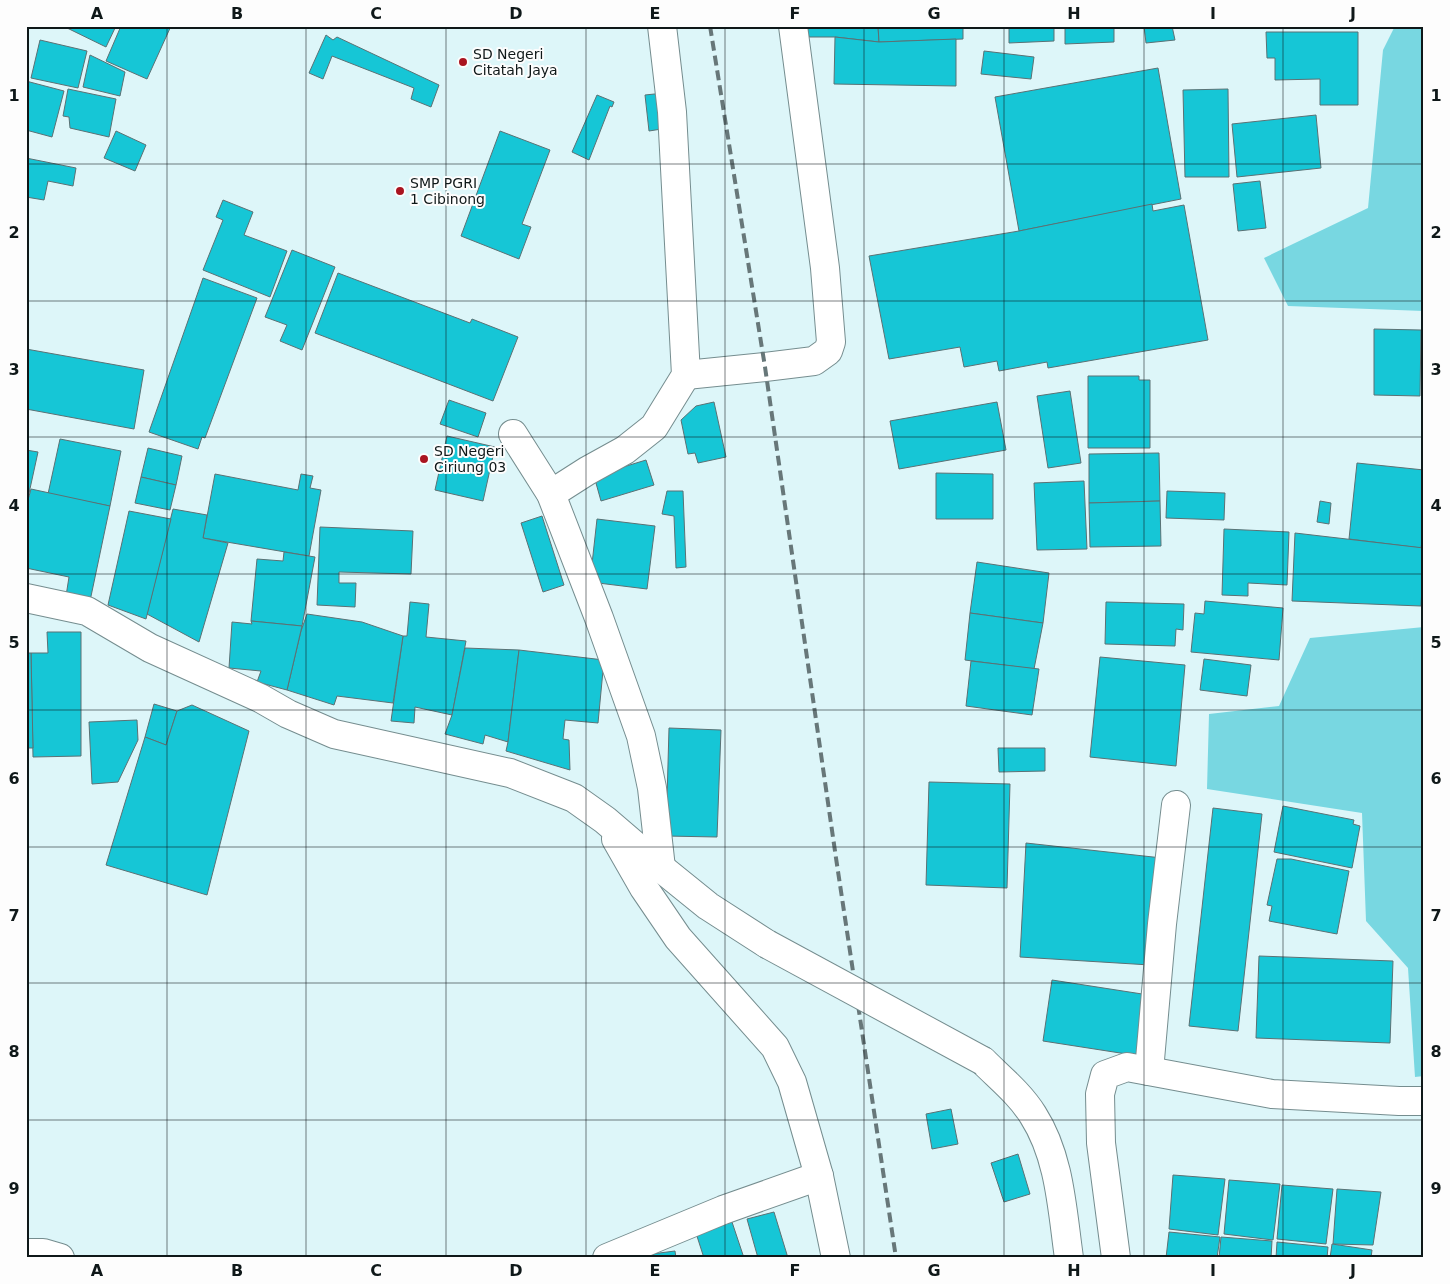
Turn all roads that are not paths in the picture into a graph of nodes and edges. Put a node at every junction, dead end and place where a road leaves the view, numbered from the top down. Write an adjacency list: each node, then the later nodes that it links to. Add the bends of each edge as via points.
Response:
1 (662, 26): 3 (street, via 672,112)
2 (794, 26): 3 (street, via 825,268 831,342 828,351 814,360)
3 (686, 375): 5 (street, via 654,427 625,450)
4 (513, 434): 5 (street)
5 (551, 494): 9 (street, via 641,736 652,788)
6 (26, 598): 8 (street, via 87,611 150,648 334,734 510,773 574,798)
7 (1176, 805): 10 (street)
8 (605, 820): 9 (street); 12 (street, via 644,888 678,938 775,1047 792,1082)
9 (661, 868): 17 (street, bridge, via 708,906 767,944 983,1061 1015,1092 1032,1114 1048,1144 1058,1177)
10 (1149, 1071): 11 (street, via 1272,1094); 18 (street, via 1127,1067 1105,1075 1100,1094 1101,1142)
11 (1424, 1101)
12 (819, 1176): 15 (street, via 723,1210); 16 (street)
13 (26, 1253): 14 (street)
14 (60, 1258)
15 (607, 1258)
16 (836, 1258)
17 (1069, 1258)
18 (1116, 1258)

